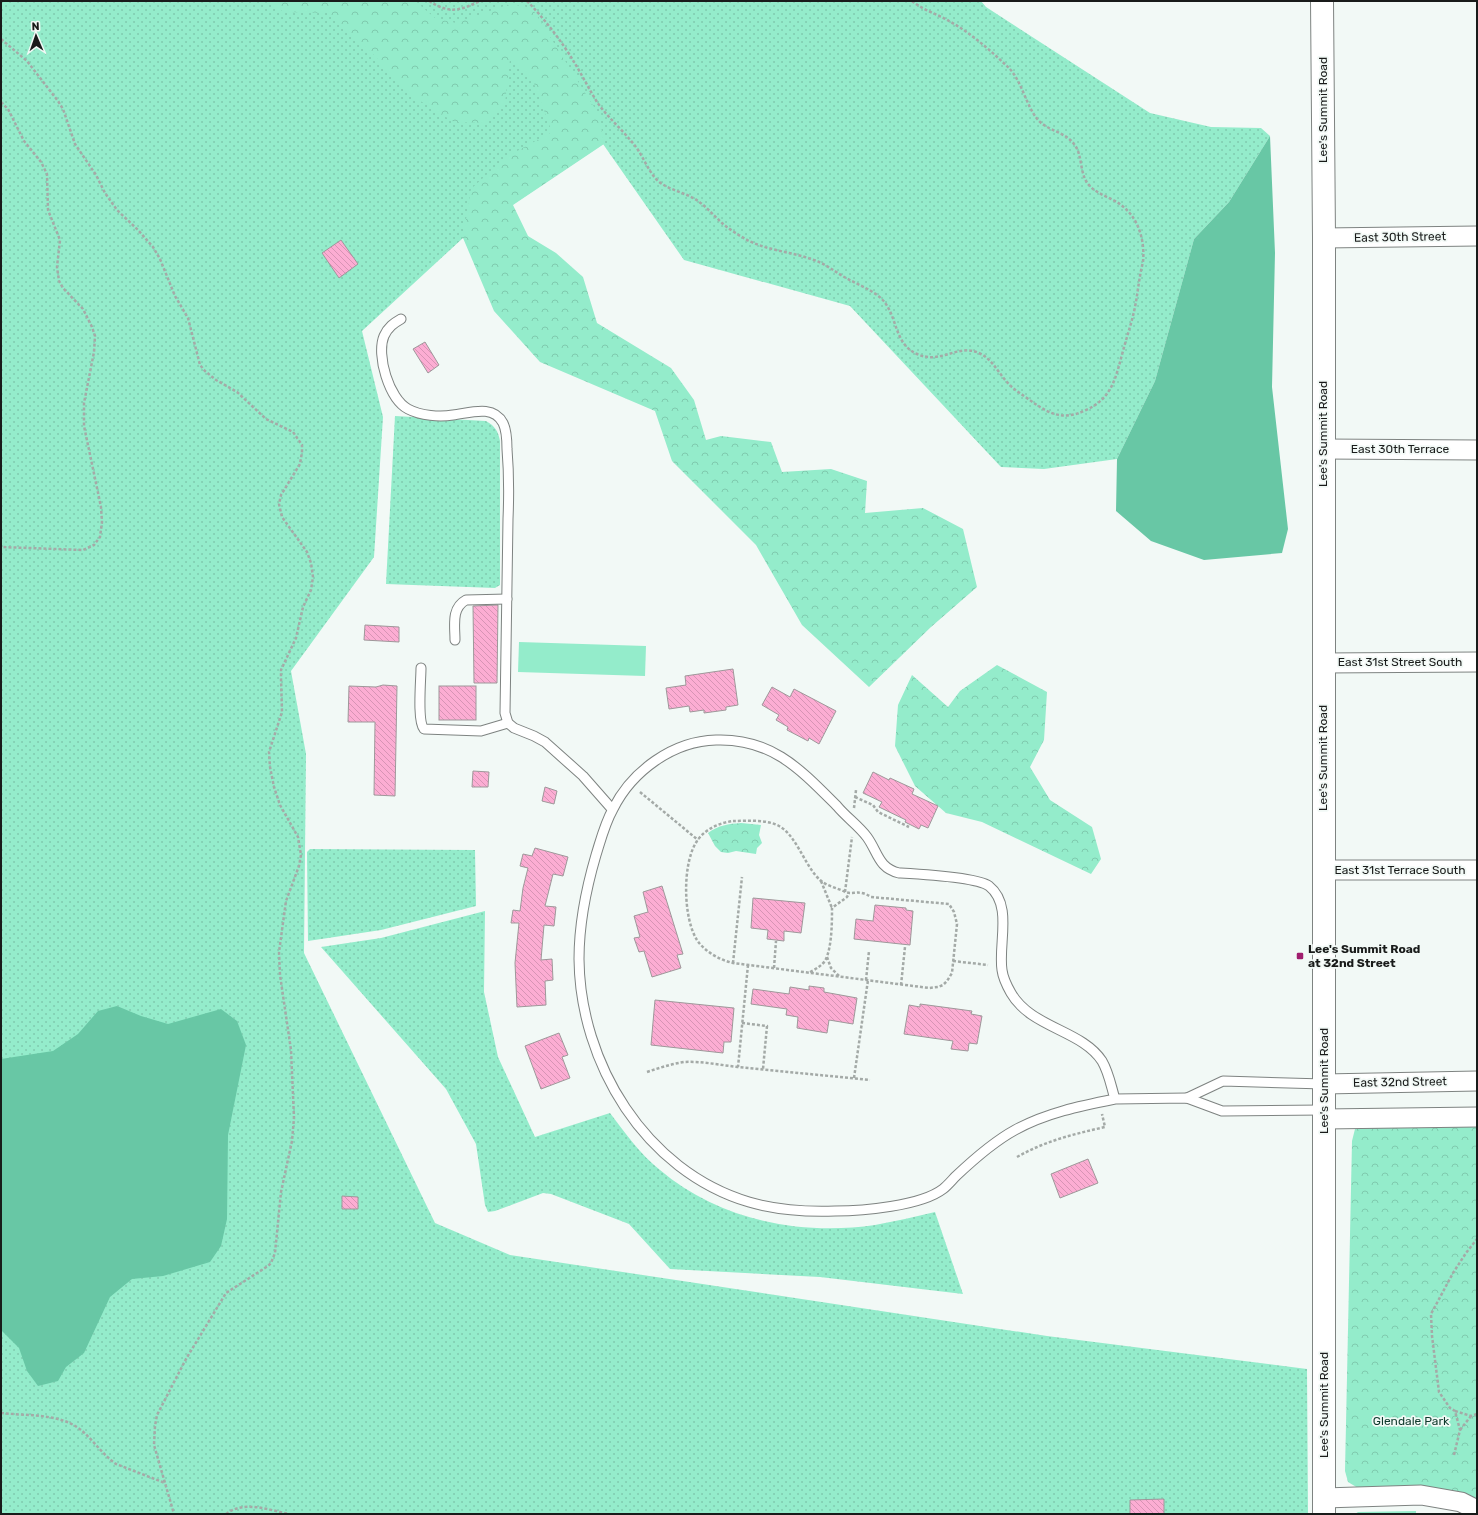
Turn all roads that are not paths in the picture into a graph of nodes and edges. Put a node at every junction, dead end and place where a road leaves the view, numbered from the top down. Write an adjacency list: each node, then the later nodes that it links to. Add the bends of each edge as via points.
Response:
1 (1322, 1): 3 (main road, Lee's Summit Road)
2 (1477, 236): 3 (street, East 30th Street)
3 (1324, 238): 5 (main road, Lee's Summit Road)
4 (401, 319): 7 (lane, via 389,327 382,343 389,385 398,400 407,409 428,415 488,411 496,414 503,422 509,474)
5 (1324, 449): 6 (street, East 30th Terrace); 10 (main road, Lee's Summit Road)
6 (1477, 450)
7 (507, 599): 8 (lane, via 466,600 460,603 455,614); 12 (lane, via 505,714)
8 (455, 640)
9 (1477, 662): 10 (street, East 31st Street South)
10 (1324, 663): 14 (main road, Lee's Summit Road)
11 (421, 668): 12 (lane, via 421,718 424,729 481,731)
12 (508, 723): 13 (lane, via 545,742 583,776)
13 (612, 809): 19 (lane, via 641,771 675,749 704,740 720,739 747,743 790,762 803,772 868,839 880,861 889,869 968,879 988,885 993,890 1001,904 1003,917 1002,971 1016,1001 1035,1017 1094,1052 1107,1072); 19 (lane, via 587,885 582,912 579,959 583,1002 594,1048 624,1107 651,1141 687,1172 730,1195 777,1208 837,1211 883,1207 914,1201 937,1192 994,1143 1026,1124 1046,1116)
14 (1323, 870): 15 (street, East 31st Terrace South); 17 (main road, Lee's Summit Road)
15 (1477, 870)
16 (1477, 1081): 17 (street, East 32nd Street)
17 (1324, 1084): 18 (lane, via 1223,1081); 20 (main road, Lee's Summit Road)
18 (1187, 1098): 19 (lane); 20 (lane, via 1222,1111)
19 (1115, 1099)
20 (1323, 1114): 21 (street); 22 (main road, Lee's Summit Road)
21 (1477, 1117)
22 (1324, 1506): 23 (street, via 1420,1495 1461,1502)
23 (1477, 1510)

